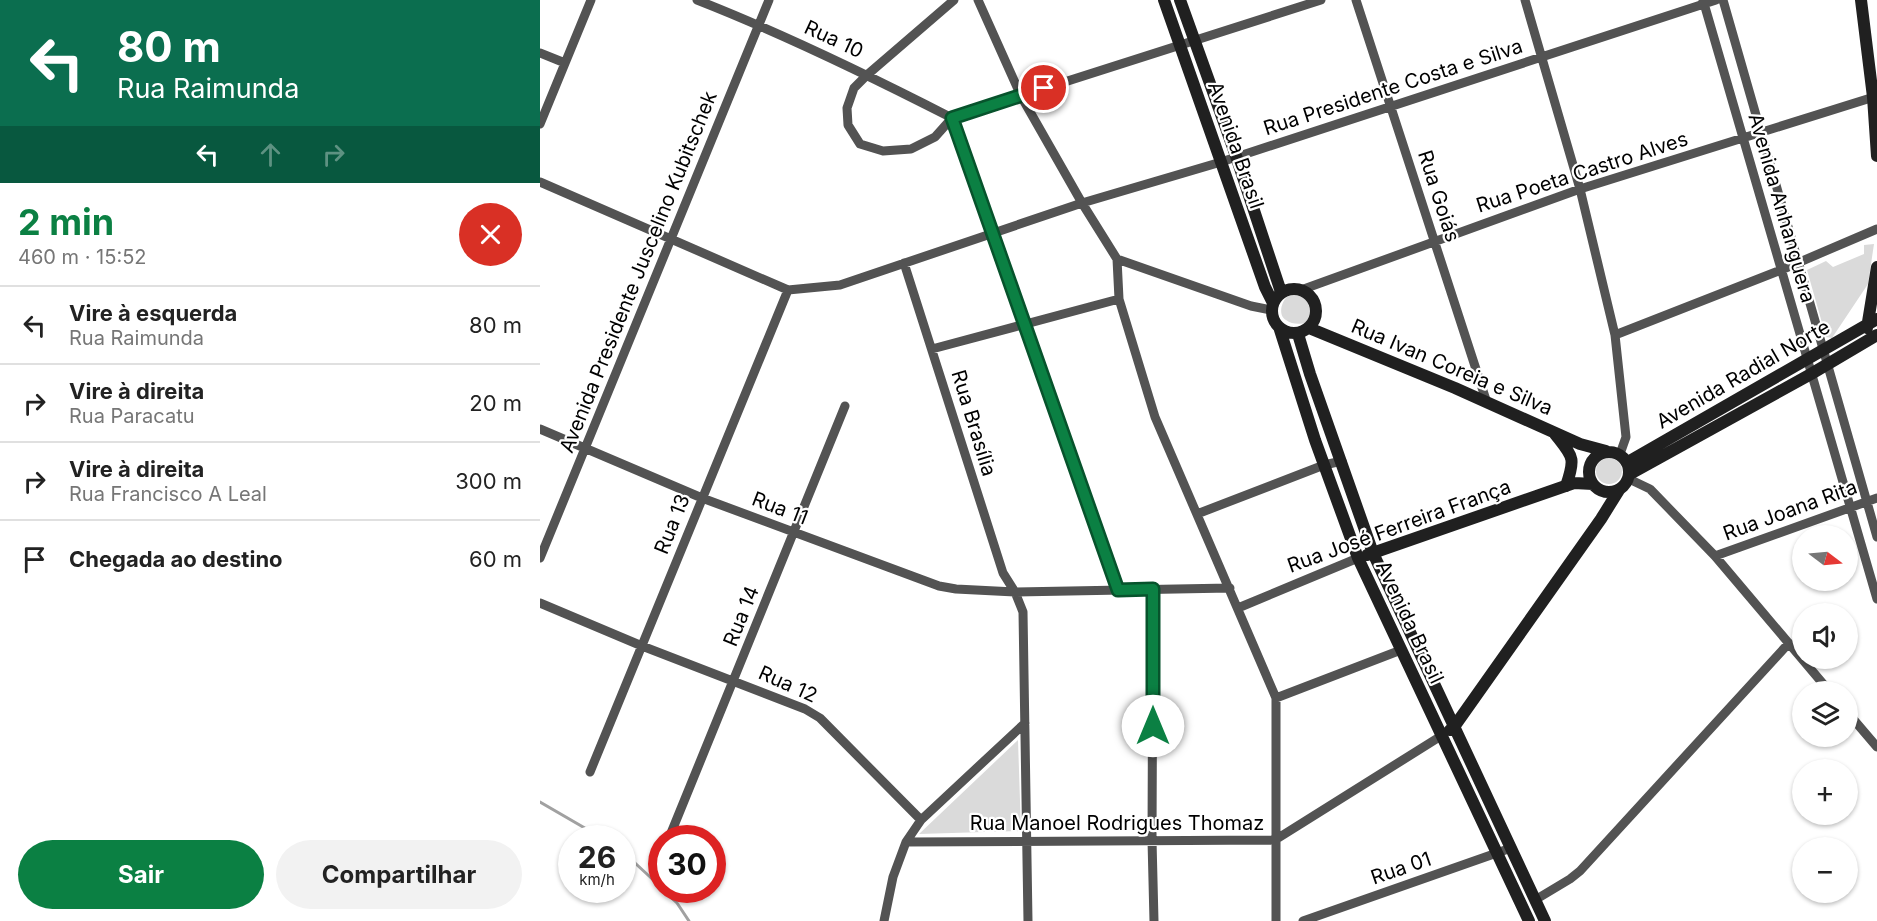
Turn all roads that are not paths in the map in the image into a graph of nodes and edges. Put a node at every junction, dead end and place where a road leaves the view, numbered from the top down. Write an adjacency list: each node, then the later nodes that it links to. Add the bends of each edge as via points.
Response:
1 (591, 0): 20 (street)
2 (697, 0): 15 (street, Rua 10)
3 (769, 0): 15 (street, Avenida Presidente Juscelino Kubitschek)
4 (954, 0): 21 (street)
5 (978, 0): 22 (street)
6 (1164, 0): 17 (street, Avenida Brasil)
7 (1180, 0): 16 (street, Avenida Brasil)
8 (1321, 0): 16 (street)
9 (1356, 0): 24 (street, Rua Goiás)
10 (1525, 0): 19 (street)
11 (1716, 0): 14 (street, Rua Presidente Costa e Silva)
12 (1723, 0): 27 (street, Avenida Anhanguera)
13 (1861, 0): 23 (street)
14 (1704, 2): 19 (street, Rua Presidente Costa e Silva); 28 (street, Avenida Anhanguera)
15 (760, 25): 21 (street, Rua 10); 37 (street, Avenida Presidente Juscelino Kubitschek)
16 (1195, 40): 17 (street); 29 (street, Avenida Brasil)
17 (1180, 45): 22 (street); 31 (street, Avenida Brasil)
18 (540, 53): 20 (street)
19 (1541, 57): 24 (street, Rua Presidente Costa e Silva); 33 (street)
20 (565, 63): 26 (street)
21 (867, 75): 25 (street, Rua 10); 25 (street, via 854,88 847,108 848,125 860,144 883,152 911,149 935,137)
22 (1021, 96): 25 (street); 34 (street)
23 (1875, 96): 27 (street, Rua Poeta Castro Alves); 30 (street)
24 (1391, 107): 29 (street, Rua Presidente Costa e Silva); 38 (street, Rua Goiás)
25 (952, 118): 36 (street)
26 (540, 124)
27 (1761, 132): 28 (street, Rua Poeta Castro Alves); 40 (street, Avenida Anhanguera)
28 (1743, 139): 33 (street, Rua Poeta Castro Alves); 43 (street, Avenida Anhanguera)
29 (1236, 156): 31 (street, Rua Presidente Costa e Silva); 46 (street, Avenida Brasil)
30 (1877, 156)
31 (1221, 162): 34 (street, Rua Presidente Costa e Silva); 48 (street, Avenida Brasil)
32 (540, 182): 37 (street, Rua Presidente Costa e Silva)
33 (1580, 189): 38 (street, Rua Poeta Castro Alves); 53 (street)
34 (1082, 203): 36 (street, Rua Presidente Costa e Silva); 39 (street)
35 (1877, 229): 40 (street)
36 (993, 233): 41 (street, Rua Presidente Costa e Silva); 50 (street)
37 (671, 239): 44 (street, Rua Presidente Costa e Silva); 66 (street, Avenida Presidente Juscelino Kubitschek)
38 (1434, 240): 45 (street, Rua Poeta Castro Alves); 61 (street, Rua Goiás)
39 (1117, 260): 47 (street); 48 (street, via 1251,306)
40 (1799, 261): 43 (street); 57 (street, Avenida Anhanguera)
41 (904, 263): 44 (street, Rua Presidente Costa e Silva, via 840,285); 56 (street, Rua Brasília)
42 (1877, 267): 49 (street)
43 (1781, 270): 53 (street); 58 (street, Avenida Anhanguera)
44 (788, 290): 75 (street, Rua 13)
45 (1301, 290): 46 (street); 52 (street, via 1313,299 1316,307 1314,322)
46 (1281, 292): 48 (street)
47 (1119, 299): 50 (street); 79 (street, via 1155,417)
48 (1272, 306): 51 (street)
49 (1873, 321): 55 (street); 57 (street, Avenida Radial Norte)
50 (1025, 324): 56 (street); 89 (street)
51 (1280, 330): 52 (street, via 1288,334); 69 (street, Avenida Brasil)
52 (1303, 331): 61 (street, Rua Ivan Coreia e Silva); 68 (street, Avenida Brasil, via 1310,374)
53 (1615, 335): 71 (street)
54 (1877, 335): 55 (street, Avenida Radial Norte)
55 (1863, 343): 59 (street, Avenida Radial Norte)
56 (932, 349): 90 (street, Rua Brasília, via 1003,573)
57 (1825, 350): 58 (street, Avenida Radial Norte); 59 (street, Avenida Anhanguera)
58 (1806, 360): 60 (street, Avenida Anhanguera); 71 (street, Avenida Radial Norte)
59 (1828, 363): 60 (street, Avenida Radial Norte); 77 (street, Avenida Anhanguera)
60 (1811, 374): 71 (street, Avenida Radial Norte); 78 (street, Avenida Anhanguera)
61 (1488, 403): 64 (street, Rua Ivan Coreia e Silva)
62 (845, 406): 81 (street, Rua 14)
63 (540, 429): 66 (street, Rua 11)
64 (1552, 431): 65 (street, Rua Ivan Coreia e Silva); 72 (street, via 1573,460)
65 (1580, 444): 67 (street, Rua Ivan Coreia e Silva); 70 (street)
66 (585, 448): 75 (street, Rua 11); 85 (street, Avenida Presidente Juscelino Kubitschek)
67 (1606, 451): 70 (street, via 1599,453); 71 (street)
68 (1342, 461): 69 (street); 83 (street, Avenida Brasil)
69 (1324, 465): 79 (street); 86 (street, Avenida Brasil)
70 (1590, 467): 72 (street, Rua José Ferreira França); 73 (street, via 1590,478)
71 (1626, 467): 74 (street, via 1625,486); 84 (street)
72 (1570, 485): 73 (street, Rua José Ferreira França); 83 (street, Rua José Ferreira França)
73 (1596, 487): 74 (street, via 1604,492); 80 (street)
74 (1619, 490): 80 (street)
75 (702, 498): 81 (street, Rua 11); 95 (street, Rua 13)
76 (1877, 498): 77 (street, Rua Joana Rita)
77 (1867, 501): 78 (street, Rua Joana Rita); 82 (street, Avenida Anhanguera)
78 (1850, 507): 84 (street, Rua Joana Rita); 91 (street, Avenida Anhanguera)
79 (1197, 514): 87 (street)
80 (1601, 519): 102 (street)
81 (794, 532): 90 (street, Rua 11, via 939,586); 97 (street, Rua 14)
82 (1877, 537)
83 (1373, 553): 86 (street, Rua José Ferreira França); 102 (street, Avenida Brasil)
84 (1715, 556): 94 (street)
85 (540, 558)
86 (1358, 558): 93 (street, Rua José Ferreira França); 96 (street, Avenida Brasil)
87 (1230, 588): 88 (street, Rua 11); 93 (street)
88 (1153, 589): 89 (street, Rua 11); 108 (street)
89 (1118, 590): 90 (street, Rua 11)
90 (1015, 591): 100 (street, Rua Brasília, via 1023,612)
91 (1877, 599)
92 (540, 603): 95 (street, Rua 12)
93 (1238, 608): 99 (street)
94 (1789, 644): 98 (street); 114 (street, via 1580,871)
95 (642, 646): 97 (street, Rua 12); 105 (street, Rua 13)
96 (1401, 650): 99 (street); 103 (street, Avenida Brasil)
97 (734, 680): 106 (street, Rua 12, via 820,718); 107 (street, Rua 14)
98 (1821, 681)
99 (1276, 698): 109 (street)
100 (1025, 723): 106 (street); 110 (street, Rua Brasília)
101 (1858, 725): 104 (street)
102 (1454, 727): 103 (street); 112 (street, Avenida Brasil)
103 (1441, 736): 109 (street, Rua Manoel Rodrigues Thomaz); 113 (street, Avenida Brasil)
104 (1877, 747)
105 (590, 772)
106 (921, 820): 111 (street)
107 (674, 825)
108 (1152, 840): 109 (street, Rua Manoel Rodrigues Thomaz); 110 (street, Rua Manoel Rodrigues Thomaz); 117 (street)
109 (1275, 840): 118 (street)
110 (1027, 841): 111 (street, Rua Manoel Rodrigues Thomaz); 116 (street, Rua Brasília)
111 (906, 842): 115 (street)
112 (1511, 848): 113 (street, Rua 01); 114 (street, Avenida Brasil)
113 (1497, 853): 119 (street, Rua 01); 120 (street, Avenida Brasil)
114 (1535, 900): 121 (street, Avenida Brasil)
115 (884, 921)
116 (1028, 921)
117 (1154, 921)
118 (1276, 921)
119 (1303, 921)
120 (1529, 921)
121 (1545, 921)

